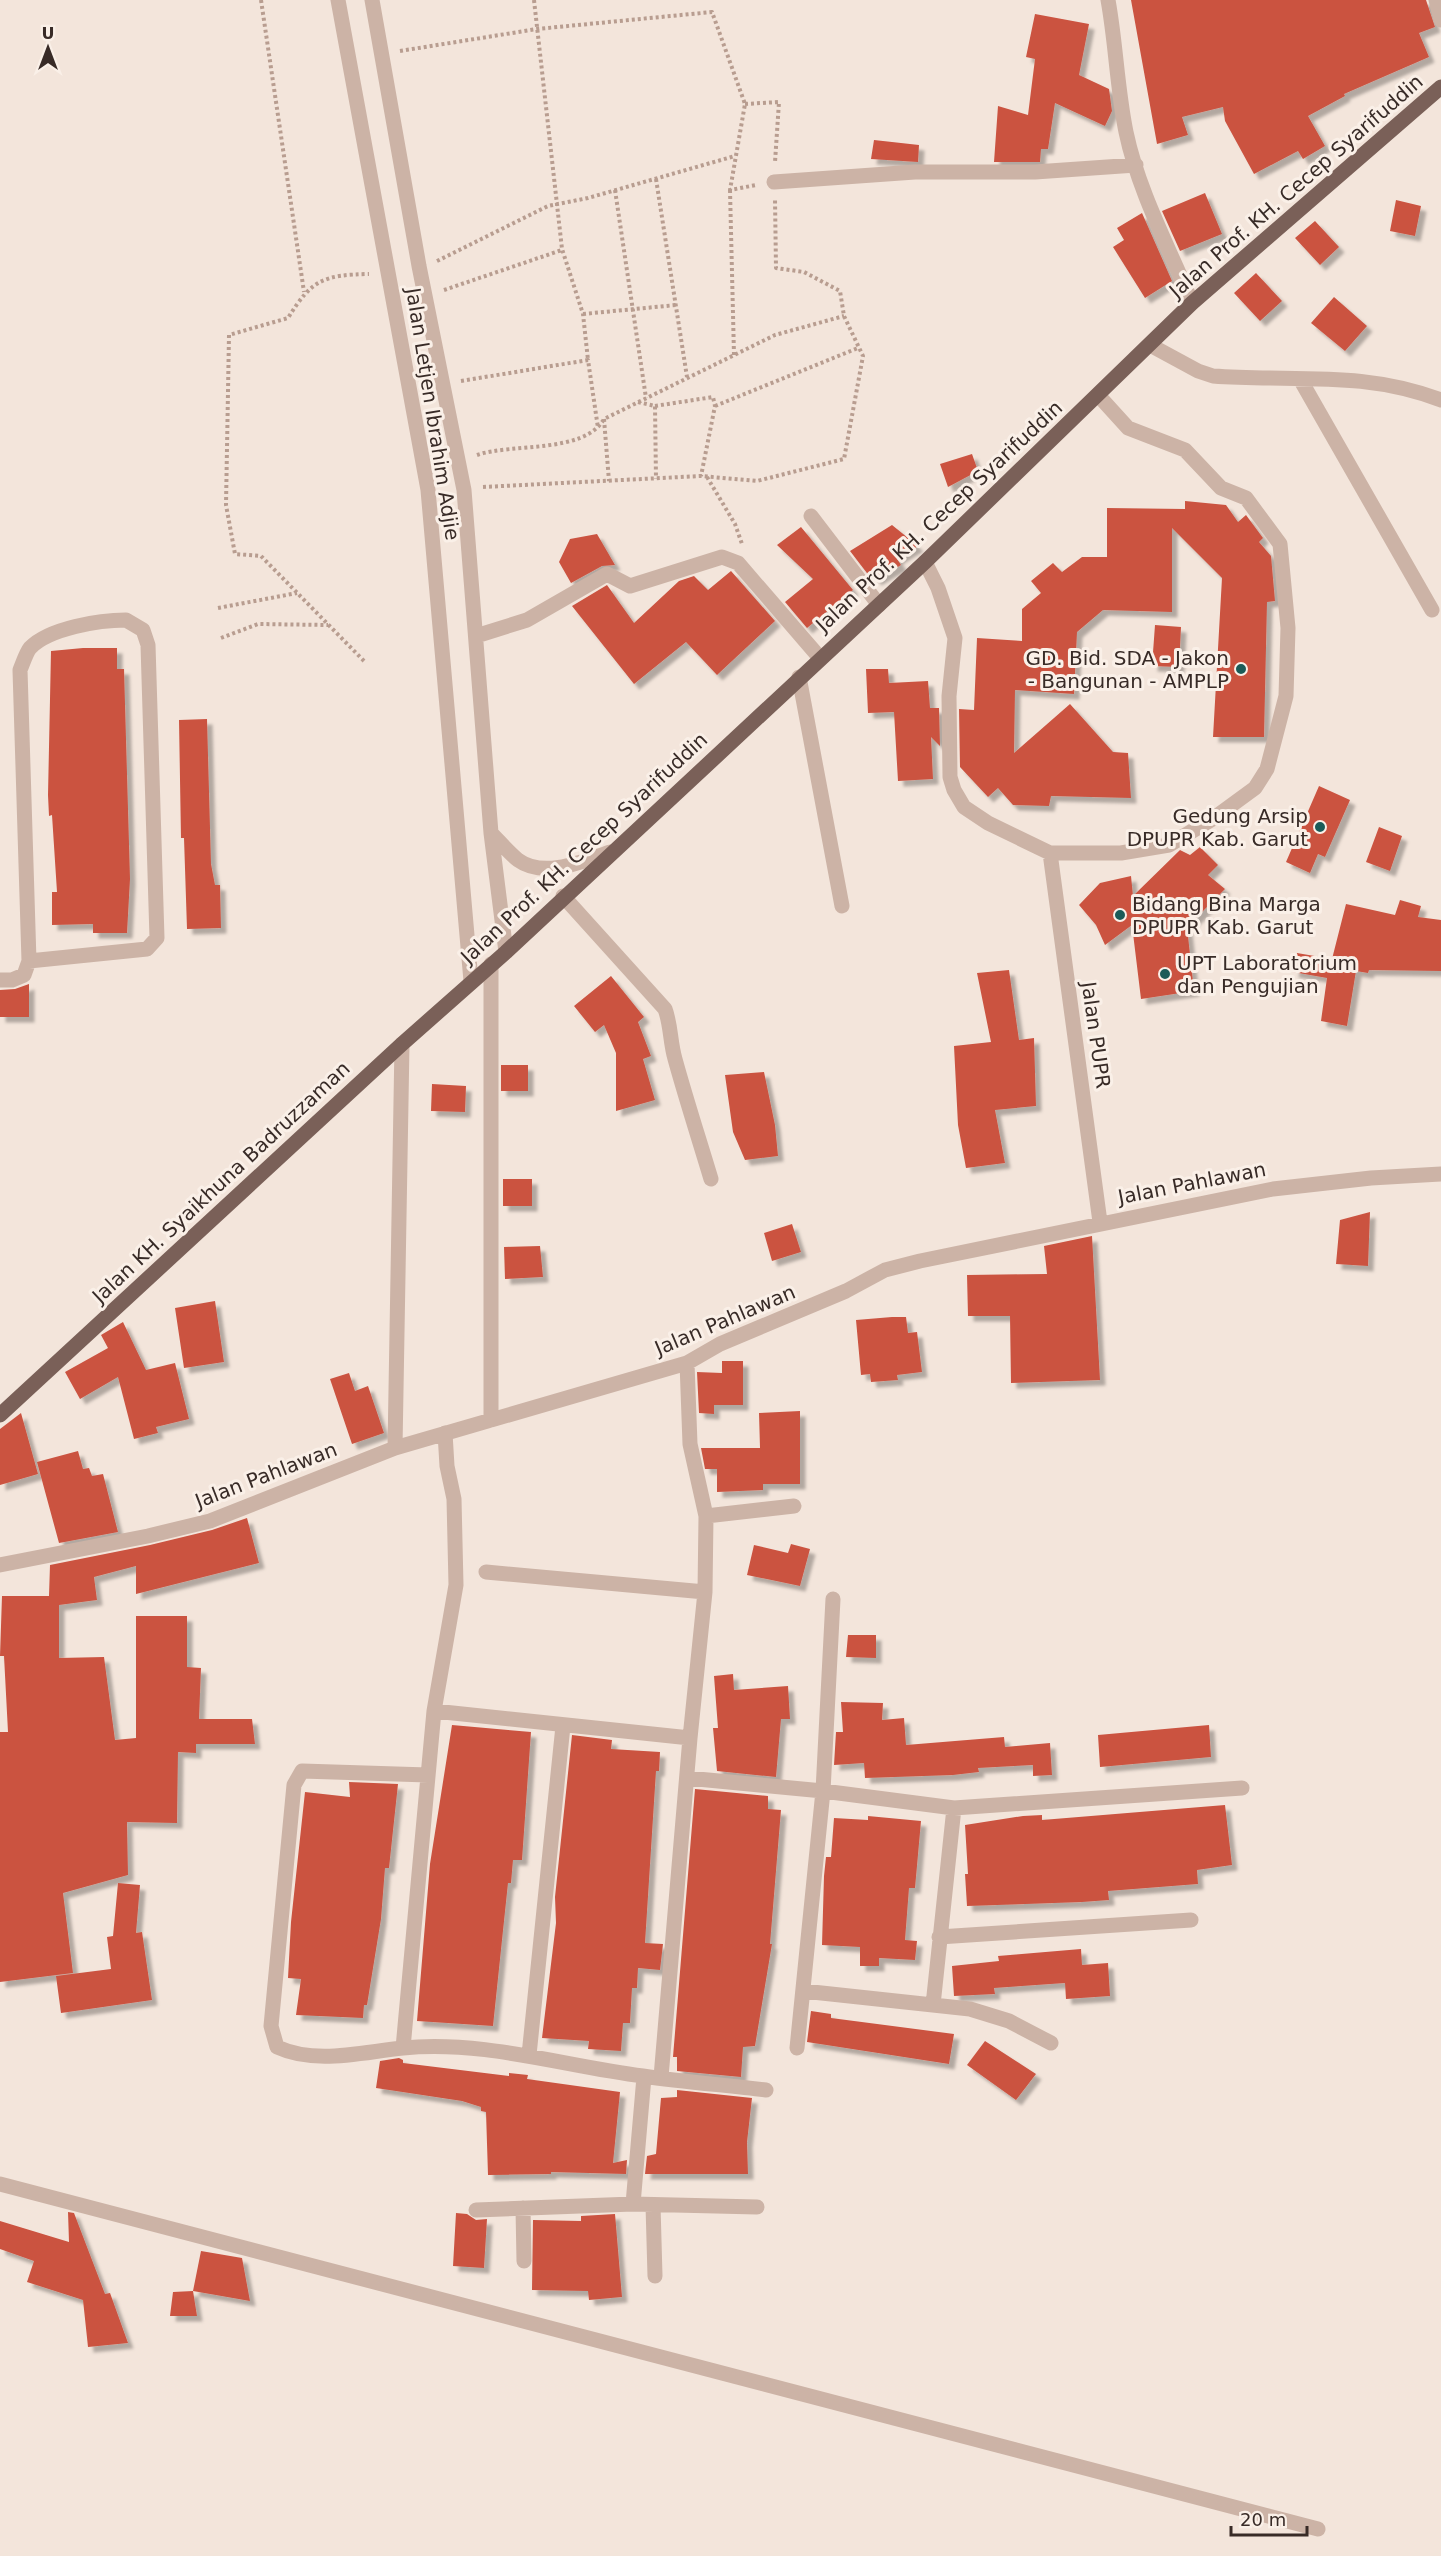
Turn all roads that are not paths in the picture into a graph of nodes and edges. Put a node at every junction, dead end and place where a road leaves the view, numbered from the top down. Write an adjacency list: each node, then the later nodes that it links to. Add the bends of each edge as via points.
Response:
1 (338, 0): 30 (street, Jalan Letjen Ibrahim Adjie, via 428,490)
2 (372, 0): 18 (street, Jalan Letjen Ibrahim Adjie, via 464,490)
3 (1108, 0): 7 (street, via 1126,132)
4 (1436, 0): 5 (street)
5 (1441, 20)
6 (1441, 87): 9 (main road, Jalan Prof. KH. Cecep Syarifuddin)
7 (1136, 165): 8 (street, via 1035,172 915,172); 9 (street)
8 (774, 182)
9 (1192, 303): 10 (main road, Jalan Prof. KH. Cecep Syarifuddin)
10 (1150, 345): 11 (street, via 1214,376); 12 (main road, Jalan Prof. KH. Cecep Syarifuddin)
11 (1300, 378): 13 (street, via 1391,384); 17 (street)
12 (1098, 395): 15 (main road, Jalan Prof. KH. Cecep Syarifuddin); 23 (street, via 1128,428 1185,450 1221,488 1246,498 1280,544 1288,628 1286,696 1267,769 1255,788 1214,818 1169,844 1121,853)
13 (1441, 400)
14 (811, 516): 16 (street)
15 (926, 562): 16 (main road, Jalan Prof. KH. Cecep Syarifuddin); 23 (street, via 955,638 949,696 950,777 954,790 964,807 988,823)
16 (879, 605): 19 (main road, Jalan Prof. KH. Cecep Syarifuddin)
17 (1432, 610)
18 (476, 636): 19 (street, via 527,620 607,574 630,586 723,557 738,563); 21 (street, Jalan Letjen Ibrahim Adjie)
19 (820, 658): 20 (main road, Jalan Prof. KH. Cecep Syarifuddin)
20 (800, 677): 22 (main road, Jalan Prof. KH. Cecep Syarifuddin); 25 (street)
21 (491, 833): 22 (street, via 520,861 543,868 567,867); 26 (street, Jalan Letjen Ibrahim Adjie)
22 (610, 852): 24 (main road, Jalan Prof. KH. Cecep Syarifuddin)
23 (1050, 853): 34 (street, Jalan PUPR)
24 (563, 897): 26 (main road, Jalan Prof. KH. Cecep Syarifuddin); 33 (street, via 665,1009 675,1058)
25 (842, 906)
26 (506, 952): 28 (main road, Jalan Prof. KH. Cecep Syarifuddin)
27 (28, 961): 27 (street, via 20,670 30,648 50,636 72,628 126,620 143,630 148,645 157,938 147,949); 29 (street, via 24,975)
28 (491, 964): 30 (main road, Jalan Prof. KH. Cecep Syarifuddin); 37 (street)
29 (0, 980)
30 (471, 981): 31 (main road, Jalan KH. Syaikhuna Badruzzaman)
31 (402, 1044): 36 (main road, Jalan KH. Syaikhuna Badruzzaman); 39 (street)
32 (1441, 1174): 34 (street, Jalan Pahlawan, via 1273,1189)
33 (711, 1179)
34 (1100, 1222): 35 (street, Jalan Pahlawan, via 885,1270)
35 (687, 1363): 37 (street, Jalan Pahlawan); 41 (street, via 690,1444)
36 (0, 1415)
37 (491, 1420): 38 (street, Jalan Pahlawan)
38 (445, 1433): 39 (street, Jalan Pahlawan); 46 (street, via 454,1499 456,1585)
39 (395, 1448): 42 (street, Jalan Pahlawan, via 210,1521)
40 (794, 1506): 41 (street)
41 (706, 1516): 44 (street)
42 (0, 1565)
43 (486, 1572): 44 (street)
44 (705, 1592): 48 (street)
45 (833, 1599): 52 (street)
46 (434, 1711): 47 (street); 49 (street)
47 (563, 1726): 48 (street); 61 (street)
48 (690, 1738): 50 (street)
49 (428, 1775): 59 (street); 59 (street, via 302,1771 294,1785 271,2026 277,2047 288,2052 336,2056)
50 (687, 1778): 52 (street); 63 (street)
51 (1242, 1788): 53 (street)
52 (823, 1791): 53 (street); 56 (street)
53 (954, 1808): 55 (street)
54 (1191, 1920): 55 (street)
55 (939, 1937): 57 (street)
56 (803, 1991): 57 (street); 60 (street)
57 (933, 2005): 58 (street, via 970,2009 999,2018)
58 (1051, 2043)
59 (403, 2048): 61 (street, via 453,2047)
60 (797, 2048)
61 (529, 2055): 62 (street)
62 (644, 2077): 63 (street); 66 (street)
63 (661, 2078): 64 (street)
64 (766, 2090)
65 (0, 2184): 73 (street)
66 (633, 2204): 67 (street); 69 (street)
67 (653, 2205): 68 (street); 72 (street)
68 (757, 2207)
69 (523, 2208): 70 (street); 71 (street)
70 (476, 2210)
71 (524, 2261)
72 (655, 2276)
73 (1318, 2529)

